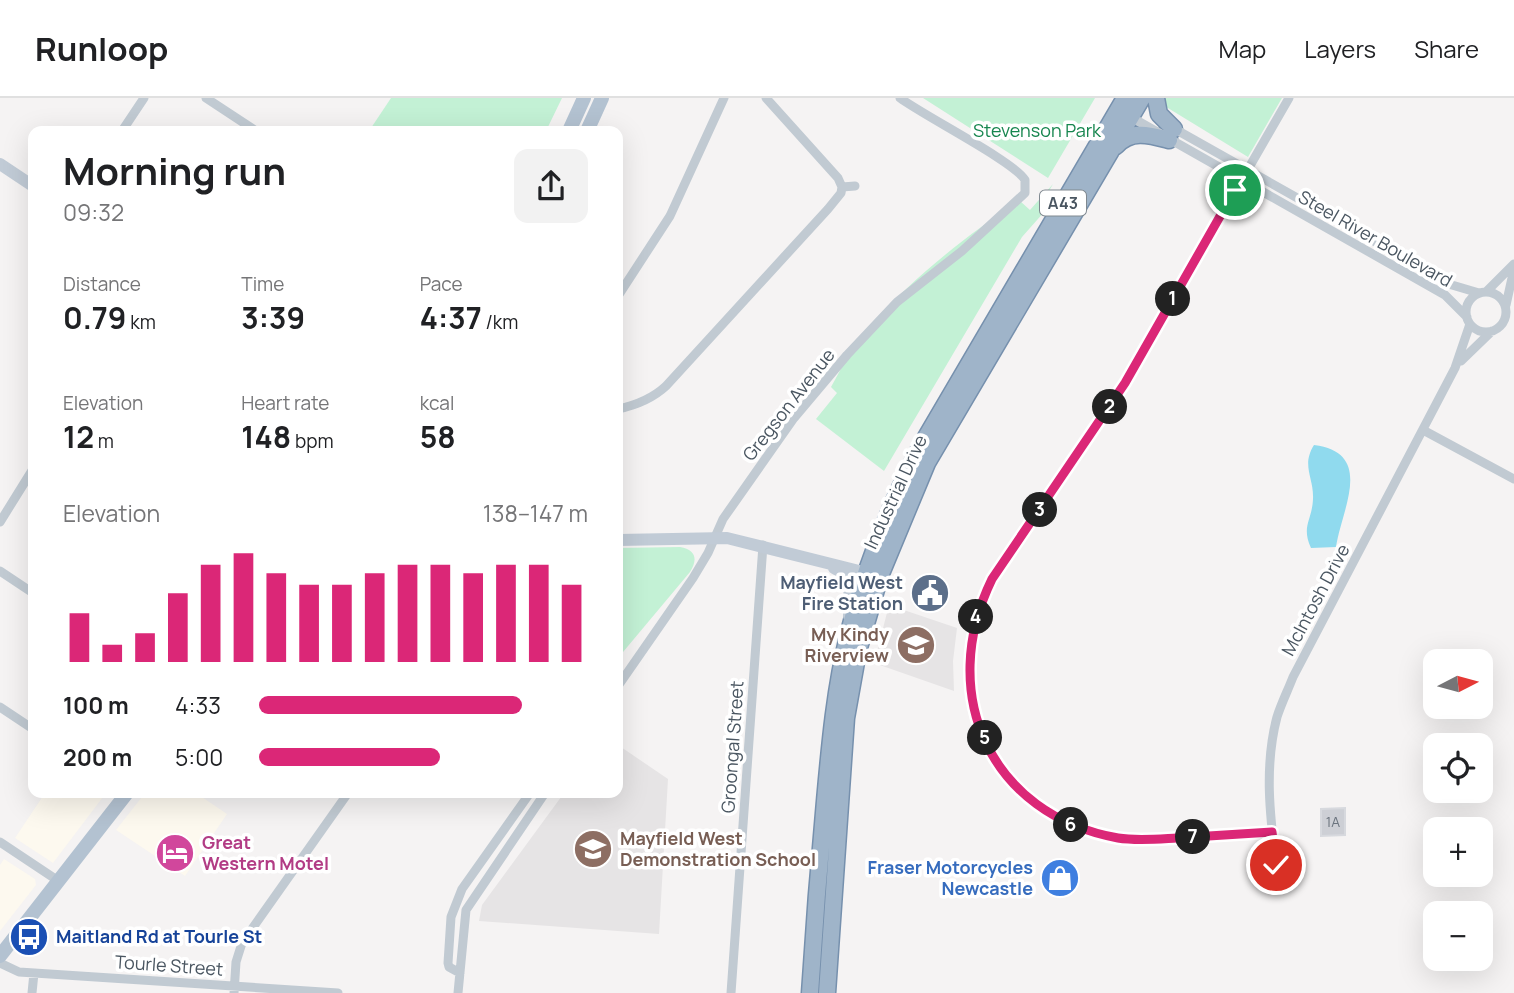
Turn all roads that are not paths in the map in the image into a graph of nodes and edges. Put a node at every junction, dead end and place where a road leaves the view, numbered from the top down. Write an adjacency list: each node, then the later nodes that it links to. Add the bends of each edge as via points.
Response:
1 (144, 98): 11 (street)
2 (206, 98): 12 (street)
3 (584, 98): 13 (main road)
4 (602, 98): 14 (main road)
5 (724, 98): 24 (street, via 670,216)
6 (766, 98): 22 (street)
7 (900, 98): 35 (street, Gregson Avenue, via 1014,167 1025,180 1025,193 897,302 847,355 794,418)
8 (1156, 98): 15 (highway, via 1159,114)
9 (1289, 98): 18 (street)
10 (1130, 104): 15 (street, Steel River Boulevard); 16 (highway, Industrial Drive / A43); 40 (highway, Industrial Drive / A43, via 922,444 904,478)
11 (125, 126)
12 (248, 126)
13 (571, 126)
14 (588, 126)
15 (1172, 134): 16 (highway, via 1132,135); 18 (street, Steel River Boulevard); 19 (street, Steel River Boulevard)
16 (1108, 156): 40 (highway, Industrial Drive / A43, via 927,463)
17 (0, 164): 20 (main road)
18 (1247, 170): 19 (street); 25 (street, Steel River Boulevard, via 1452,285)
19 (1240, 180): 27 (street, Steel River Boulevard, via 1445,295); 50 (street, via 1125,383 992,579 973,629 969,684 991,752 1010,780 1058,818 1122,839)
20 (28, 183)
21 (855, 186): 22 (street)
22 (842, 187): 30 (street, via 828,209 666,386 655,396)
23 (1514, 267): 25 (street); 26 (street)
24 (623, 288)
25 (1483, 292): 26 (street, via 1496,294); 27 (street, via 1468,302)
26 (1506, 307): 28 (street, via 1504,321)
27 (1468, 321): 28 (street, via 1476,330); 29 (street, McIntosh Drive)
28 (1492, 331): 29 (street, McIntosh Drive)
29 (1455, 368): 31 (street, McIntosh Drive)
30 (623, 408)
31 (1423, 430): 33 (street); 50 (street, McIntosh Drive, via 1293,677 1278,716 1270,757)
32 (28, 476): 34 (street)
33 (1514, 479)
34 (0, 522)
35 (713, 538): 36 (main road); 37 (main road); 43 (street, Gregson Avenue, via 693,578)
36 (623, 540)
37 (763, 545): 38 (main road); 66 (street, Groongal Street)
38 (813, 559): 40 (main road); 42 (main road, via 848,578)
39 (0, 570): 41 (street)
40 (873, 574): 42 (highway, Industrial Drive / A43); 54 (highway, Industrial Drive / A43, via 846,718)
41 (28, 590)
42 (849, 630): 67 (highway, Industrial Drive / A43, via 831,738)
43 (623, 675)
44 (0, 706): 45 (street)
45 (28, 726)
46 (123, 798): 53 (main road)
47 (344, 798): 60 (street, via 242,943)
48 (526, 798): 58 (street, via 454,904 448,963)
49 (542, 798): 58 (street, via 471,901 463,929)
50 (1272, 832): 52 (street, McIntosh Drive)
51 (0, 842): 53 (street)
52 (1276, 865)
53 (57, 880): 55 (main road)
54 (829, 954): 68 (highway, Industrial Drive / A43); 69 (highway)
55 (0, 956)
56 (0, 963): 57 (street, Tourle Street, via 14,971)
57 (34, 973): 59 (street, Tourle Street); 61 (street)
58 (460, 973): 65 (street)
59 (130, 980): 60 (street, Tourle Street); 62 (street)
60 (234, 990): 63 (street, Tourle Street)
61 (33, 993)
62 (130, 993)
63 (332, 993): 64 (street, Tourle Street)
64 (338, 993)
65 (458, 993)
66 (731, 993)
67 (810, 993)
68 (827, 993)
69 (835, 993)

